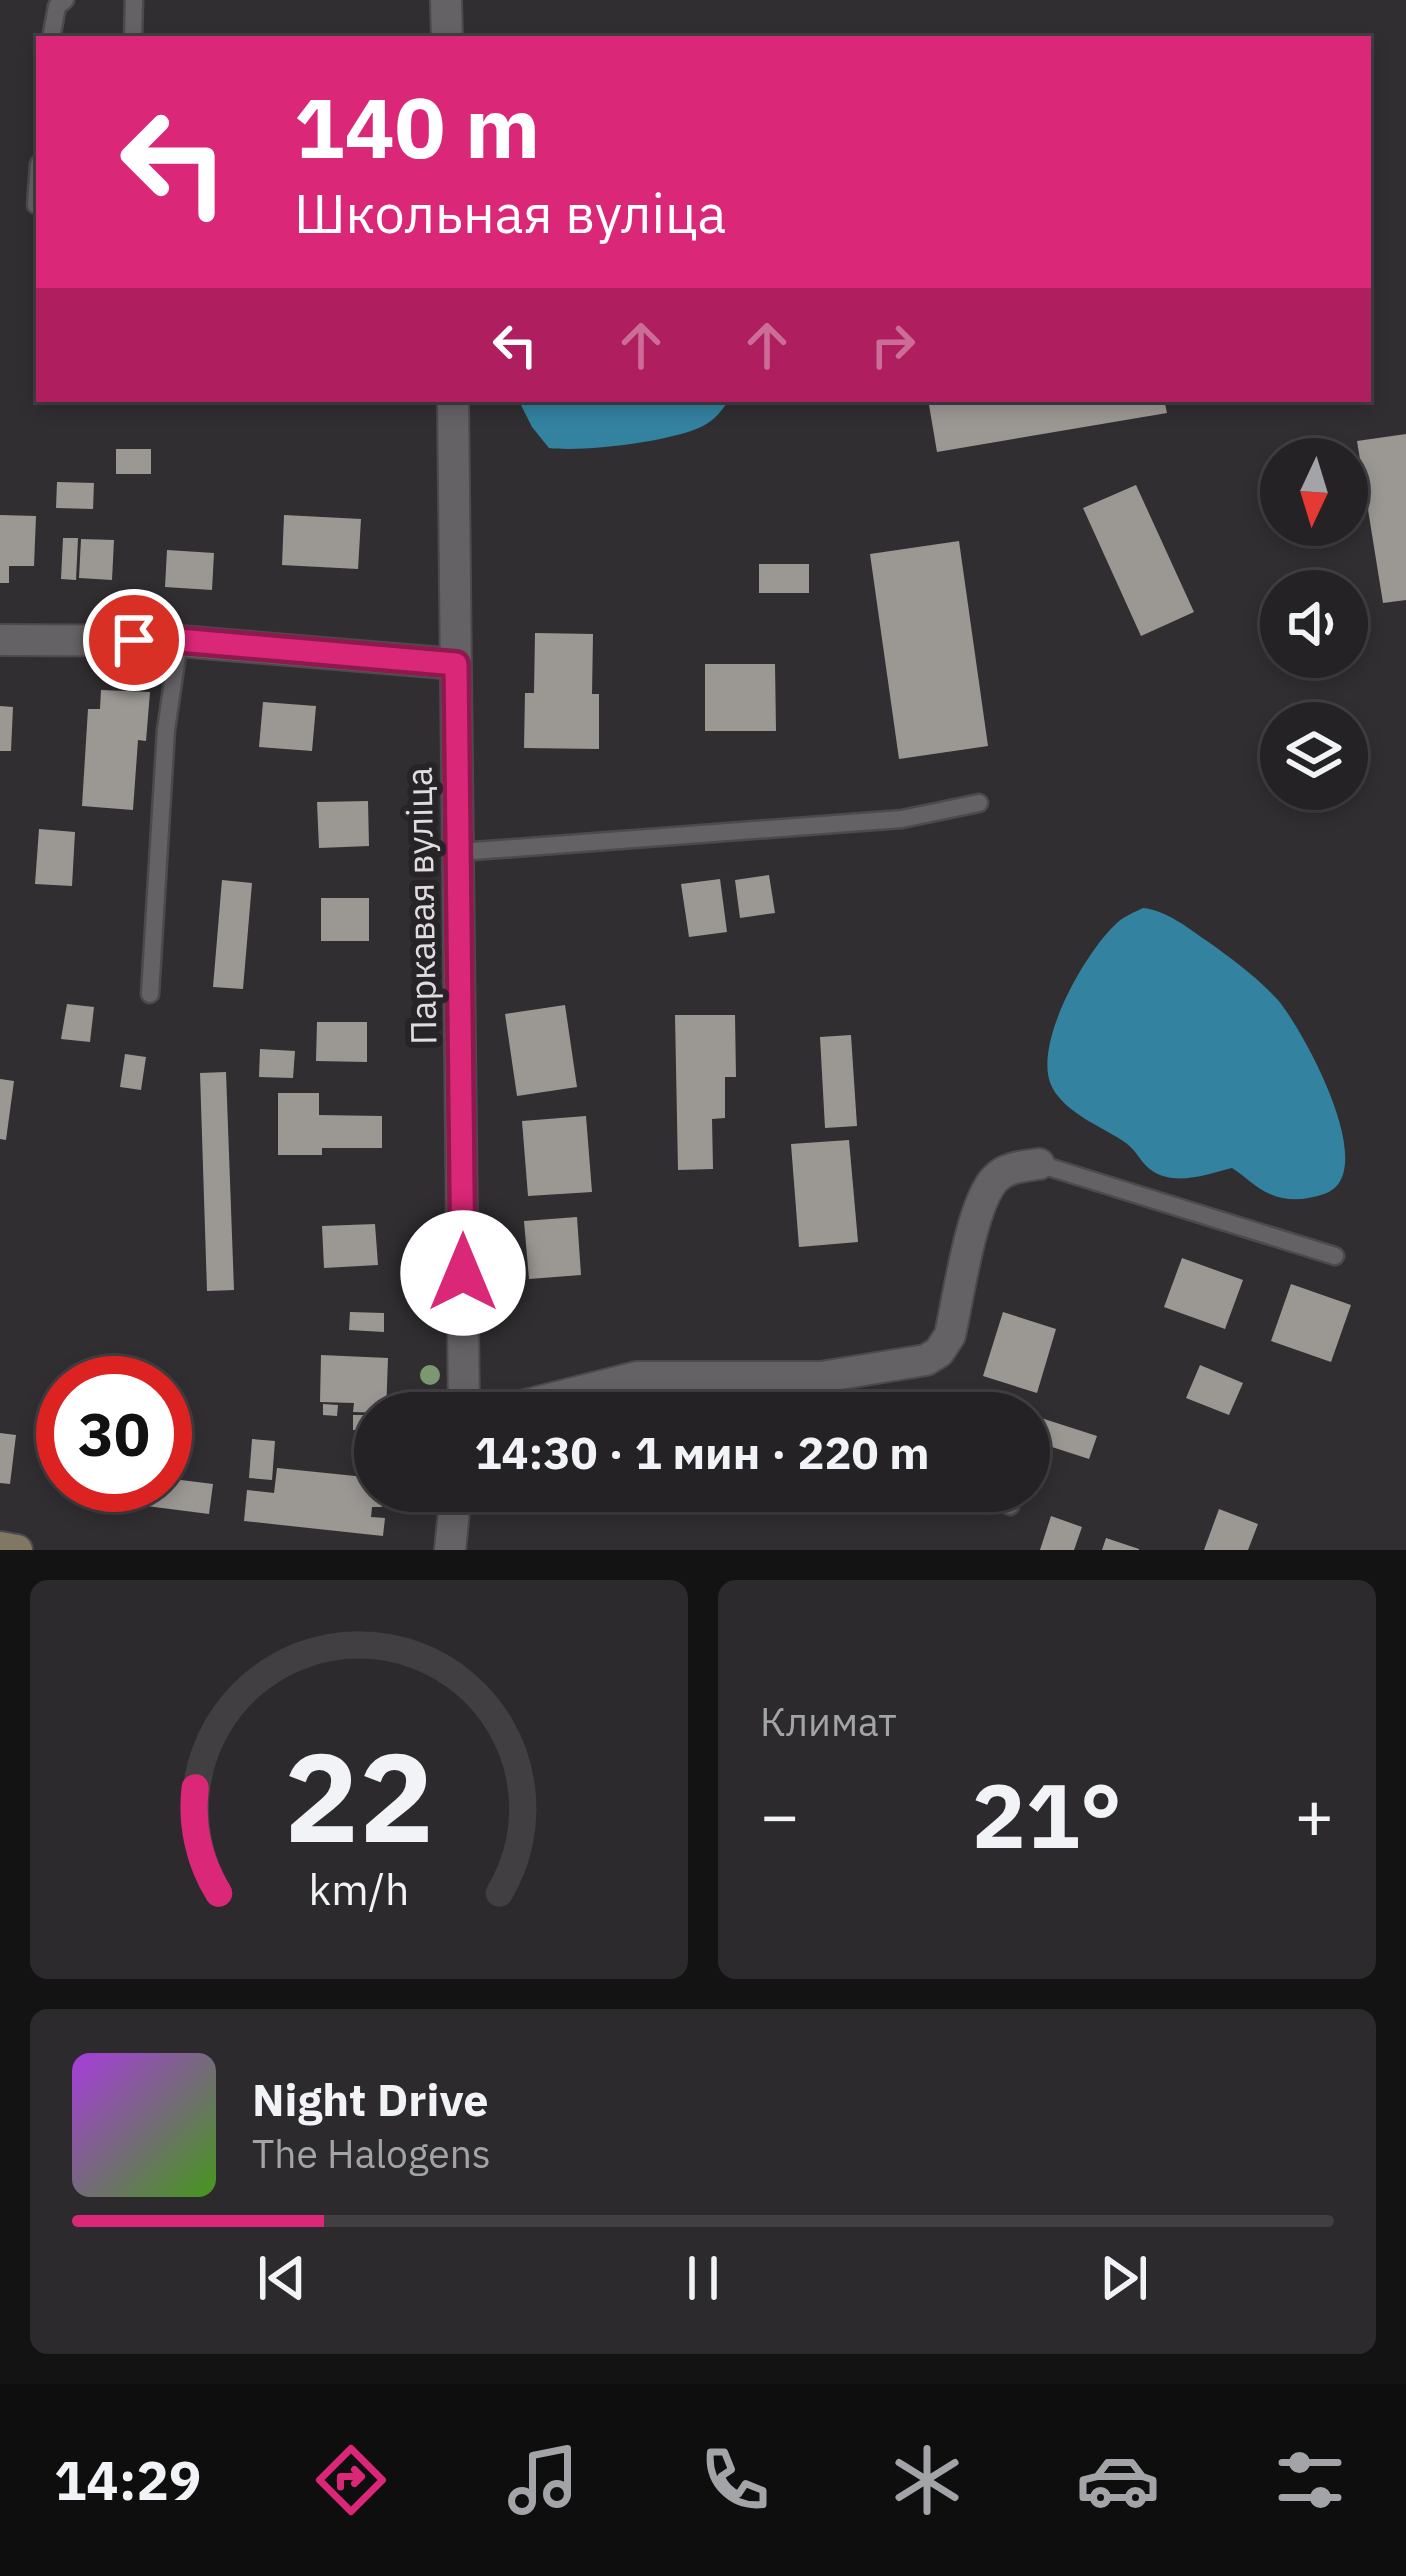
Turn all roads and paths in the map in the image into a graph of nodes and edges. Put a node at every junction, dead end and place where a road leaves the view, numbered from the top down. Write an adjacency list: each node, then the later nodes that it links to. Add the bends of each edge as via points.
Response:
1 (65, 0): 4 (lane)
2 (134, 0): 5 (lane)
3 (446, 0): 6 (street)
4 (52, 36)
5 (133, 36)
6 (447, 36)
7 (453, 402): 10 (street, Паркавая вуліца)
8 (0, 640): 9 (street)
9 (178, 640): 10 (street); 13 (lane)
10 (456, 664): 12 (street, Паркавая вуліца)
11 (979, 803): 12 (lane, via 902,819)
12 (460, 852): 17 (street, Паркавая вуліца)
13 (150, 994)
14 (1039, 1164): 15 (lane); 16 (street, via 994,1179 939,1352)
15 (1334, 1256)
16 (821, 1377): 18 (street, via 637,1377); 19 (lane)
17 (464, 1392)
18 (577, 1392)
19 (834, 1392)
20 (454, 1512): 23 (street)
21 (0, 1547): 22 (street)
22 (16, 1550)
23 (450, 1550)

